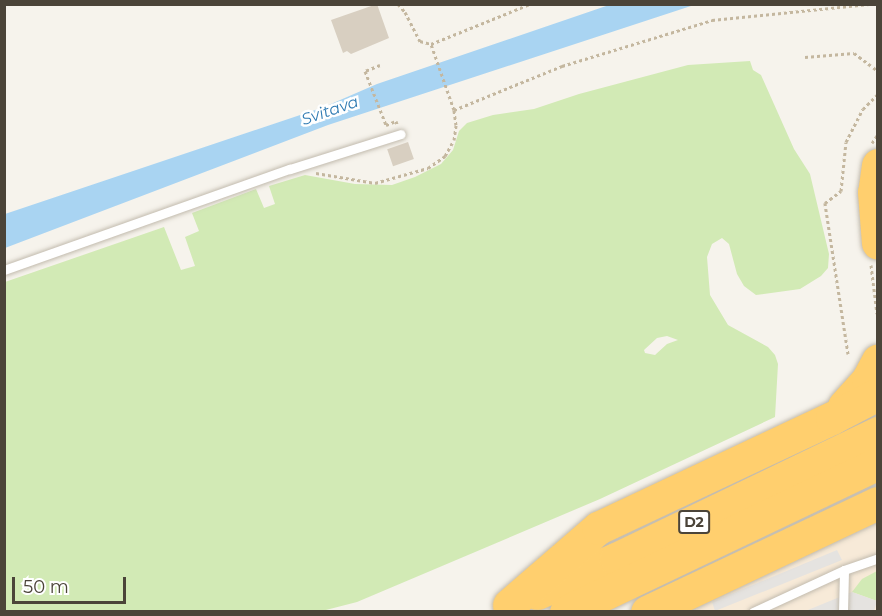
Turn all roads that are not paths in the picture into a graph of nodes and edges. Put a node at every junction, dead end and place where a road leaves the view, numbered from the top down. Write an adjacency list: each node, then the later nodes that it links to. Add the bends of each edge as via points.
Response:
1 (401, 134): 5 (lane)
2 (878, 165): 3 (highway)
3 (877, 211): 4 (highway)
4 (878, 243)
5 (4, 270)
6 (863, 357): 8 (highway, via 856,394)
7 (878, 394): 8 (highway)
8 (832, 418): 14 (highway, via 598,528)
9 (878, 433): 14 (highway, D2, via 616,559)
10 (878, 463): 15 (highway, D2)
11 (875, 503): 16 (highway)
12 (878, 558): 13 (lane)
13 (844, 570): 17 (lane); 18 (lane)
14 (501, 608)
15 (566, 612)
16 (647, 612)
17 (753, 612)
18 (843, 612)

